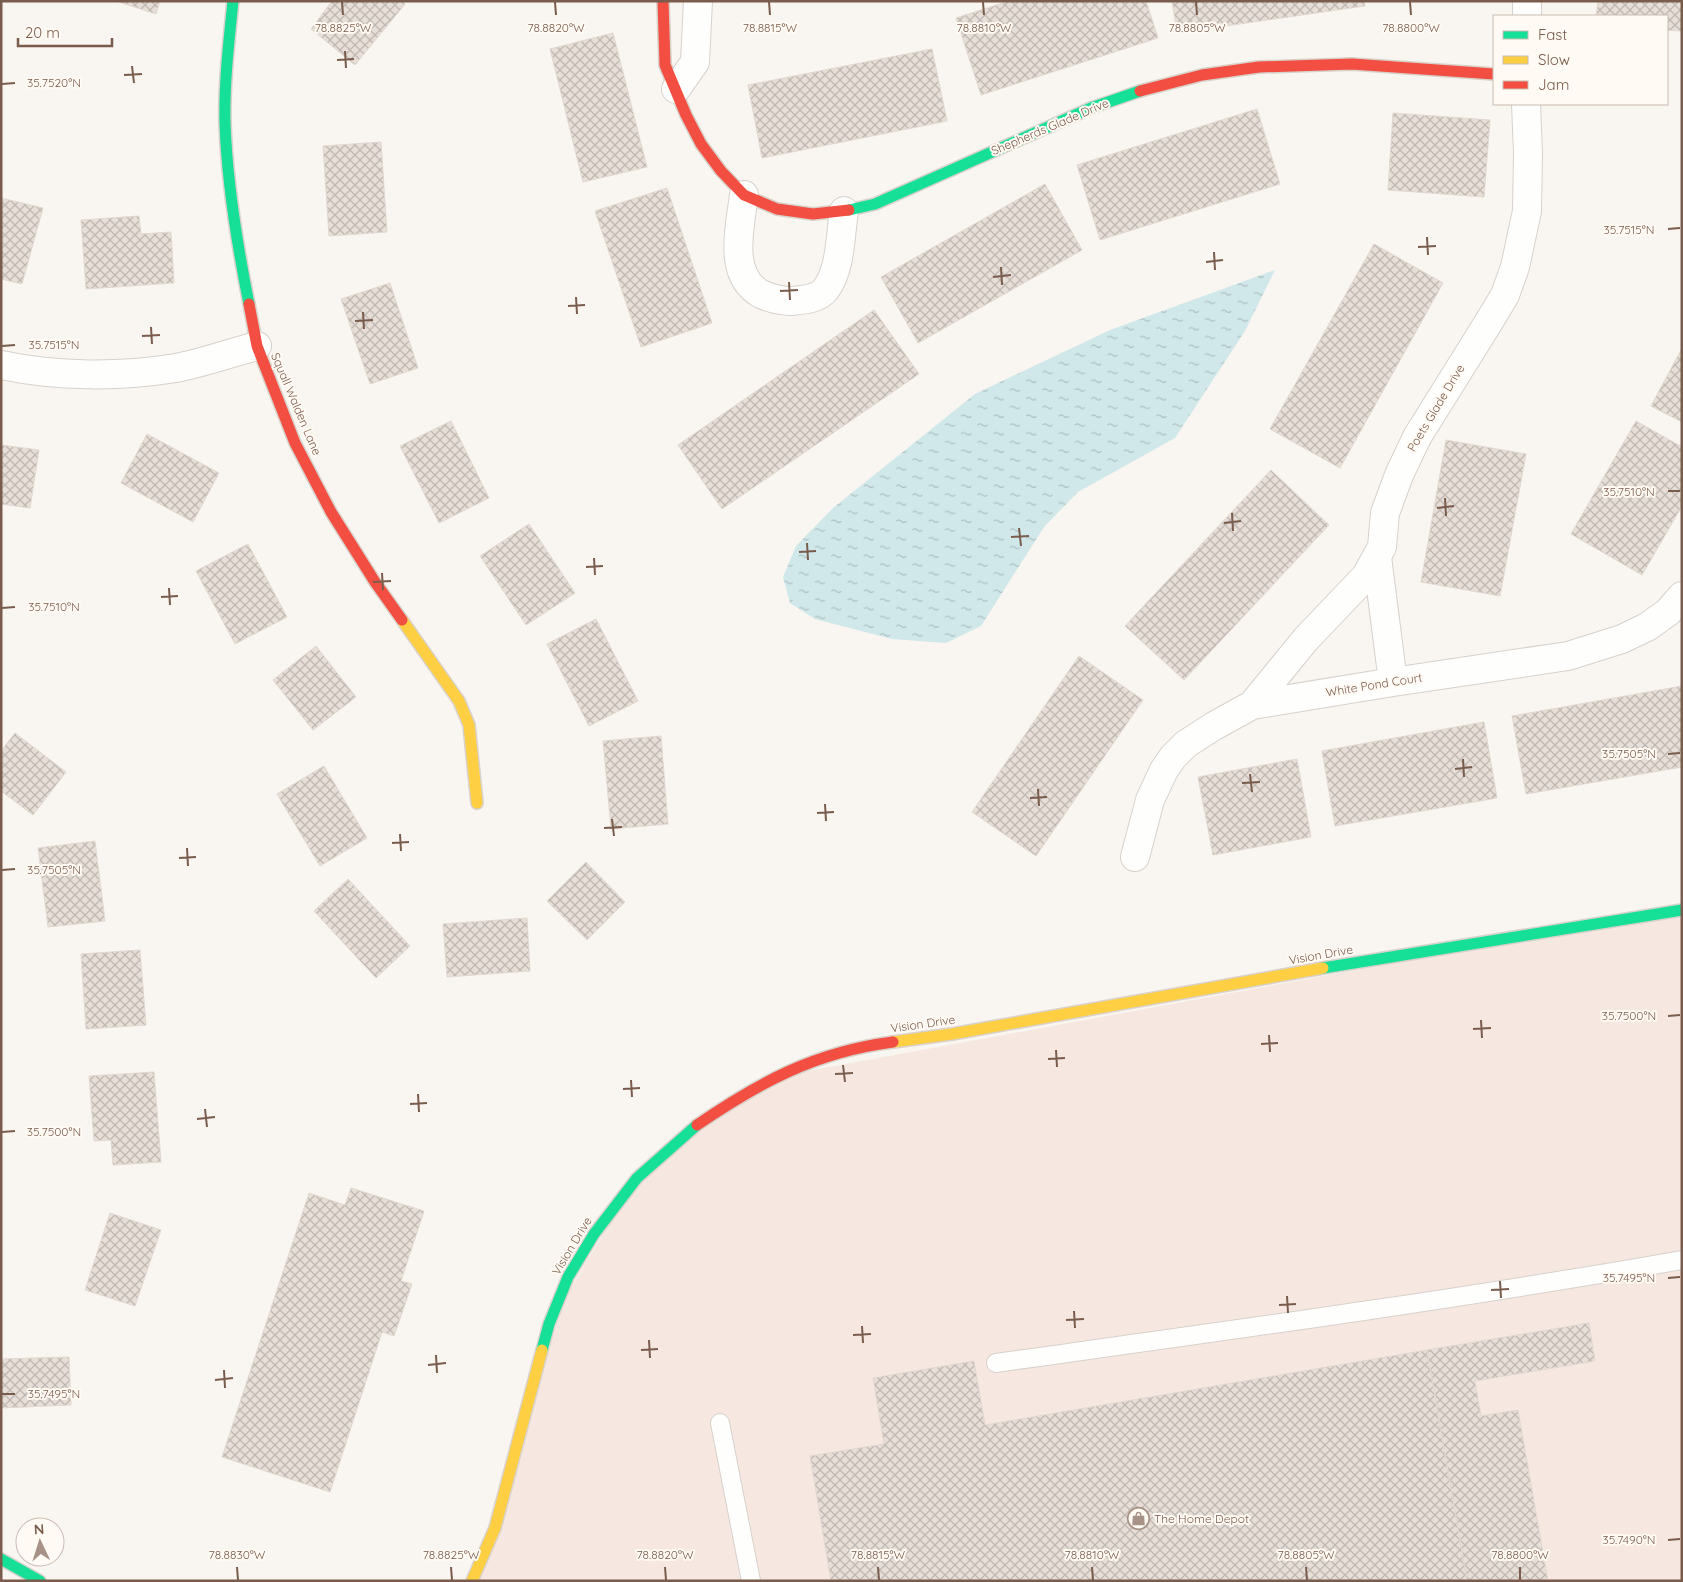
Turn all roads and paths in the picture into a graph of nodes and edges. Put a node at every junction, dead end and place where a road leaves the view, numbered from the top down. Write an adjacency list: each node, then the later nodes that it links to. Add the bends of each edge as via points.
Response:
1 (233, 1): 11 (street, Squall Walden Lane, via 227,58 226,141 238,251)
2 (663, 1): 7 (street, Shepherds Glade Drive, via 665,65)
3 (698, 1): 7 (street, via 695,62)
4 (1527, 1): 5 (street)
5 (1527, 15)
6 (1493, 74): 10 (street, Shepherds Glade Drive, via 1352,64 1260,66 1202,75 1090,108 875,204)
7 (676, 89): 9 (street, Shepherds Glade Drive, via 701,144)
8 (1526, 105): 13 (street, Poets Glade Drive, via 1527,211 1515,267 1490,320 1416,437 1385,513 1382,547)
9 (744, 195): 10 (street, Shepherds Glade Drive, via 778,209 813,214); 10 (street, via 738,257 744,278 754,290 769,298 786,301 806,300 825,291 835,272)
10 (844, 212)
11 (257, 346): 12 (street, via 176,368 119,374 76,374); 17 (street, Squall Walden Lane, via 295,443 331,512 375,582 459,701 470,725)
12 (1, 365)
13 (1377, 557): 15 (street); 16 (street, Poets Glade Drive, via 1366,576 1306,639)
14 (1682, 596): 15 (street, White Pond Court, via 1668,612 1646,627 1622,639 1568,656)
15 (1393, 682): 16 (street, White Pond Court)
16 (1252, 705): 18 (street, White Pond Court, via 1207,730 1173,757 1150,800)
17 (477, 803)
18 (1135, 858)
19 (1682, 910): 25 (street, Vision Drive, via 884,1043 808,1062 775,1077 697,1125 637,1178 594,1234 568,1277 549,1324 495,1528)
20 (1682, 1260): 21 (lane, via 1354,1312)
21 (996, 1363)
22 (720, 1423): 26 (lane)
23 (1, 1559): 24 (street)
24 (40, 1581)
25 (472, 1581)
26 (751, 1581)

